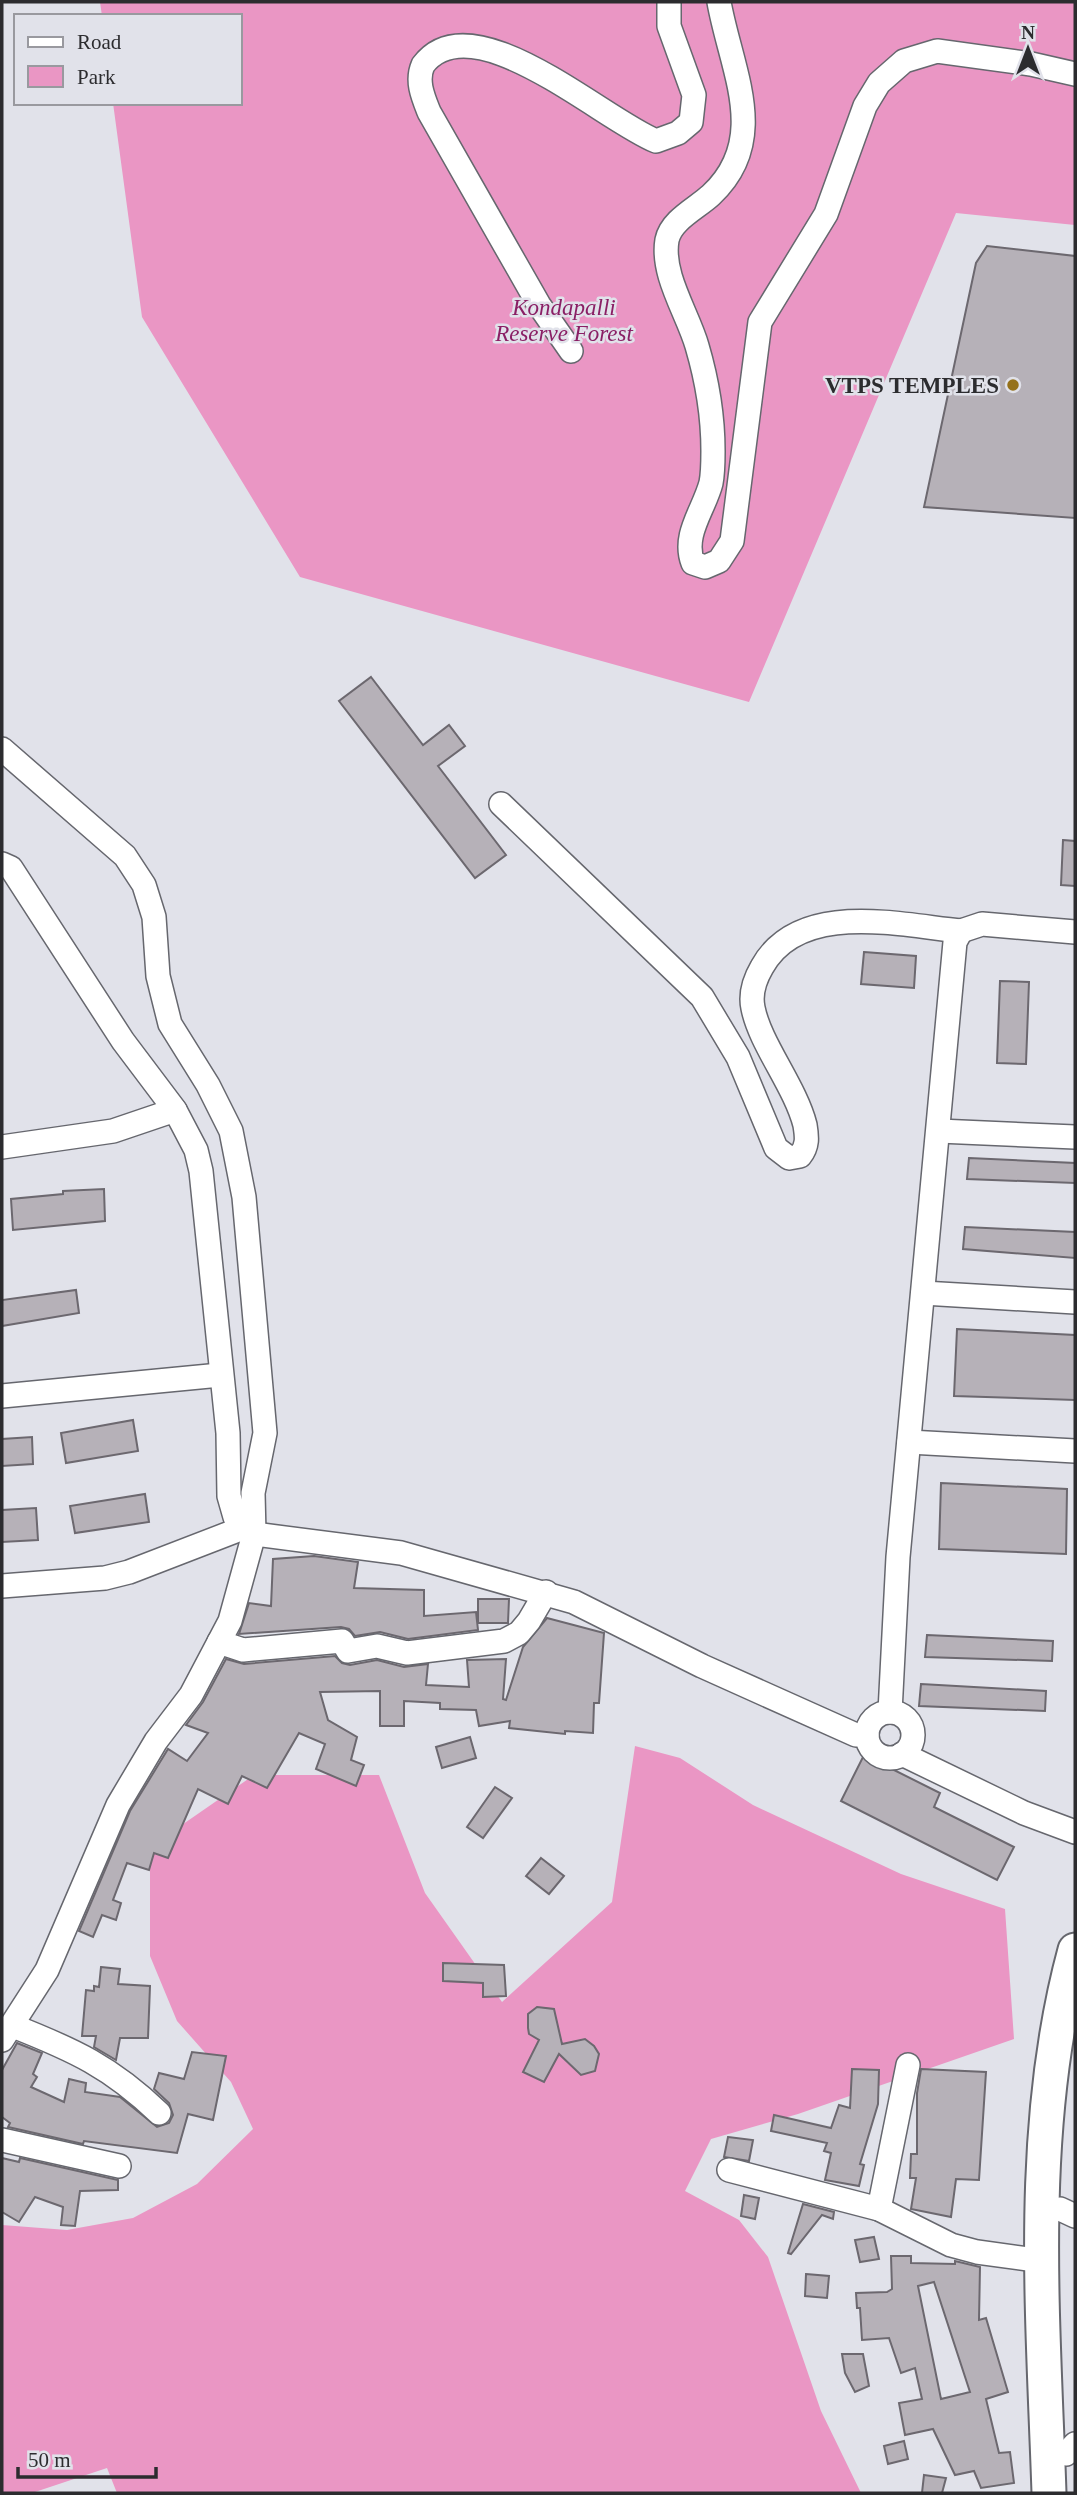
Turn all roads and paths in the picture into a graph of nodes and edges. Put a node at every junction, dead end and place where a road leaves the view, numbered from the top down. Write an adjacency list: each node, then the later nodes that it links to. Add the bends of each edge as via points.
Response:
1 (669, 2): 4 (street, via 669,26 694,95 691,122 656,141 641,135 580,84 506,37 464,31 436,44 422,68 420,88 429,112 539,305)
2 (719, 2): 3 (street, via 743,106 742,146 728,179 677,222 667,237 666,257 697,344 709,396 711,481 688,550 693,563 705,566 719,561 732,541 760,322 826,214 865,106 879,83 904,61 937,51)
3 (1075, 74)
4 (571, 351)
5 (2, 749): 20 (street, via 125,856 144,885 154,917 158,976 170,1024 231,1131 244,1198 264,1433)
6 (501, 804): 8 (street, via 702,997 738,1057 771,1139 781,1155 789,1158 804,1151 805,1125 752,1007 756,977 768,954 802,933 845,922)
7 (2, 864): 10 (street, via 11,869 123,1041)
8 (961, 931): 9 (street, via 982,924); 11 (street, via 955,942)
9 (1075, 932)
10 (174, 1110): 13 (street, via 113,1131); 16 (street, via 197,1150 201,1171)
11 (939, 1132): 12 (street); 14 (street)
12 (1075, 1137)
13 (2, 1147)
14 (923, 1293): 15 (street); 18 (street)
15 (1075, 1301)
16 (220, 1375): 17 (street); 20 (street, via 228,1433 229,1496 235,1517)
17 (2, 1396)
18 (909, 1442): 19 (street); 24 (street)
19 (1075, 1451)
20 (249, 1531): 21 (street, via 117,1575); 22 (street, via 401,1553); 23 (street, via 230,1621)
21 (2, 1586)
22 (546, 1592): 23 (street, via 519,1633 504,1641 407,1653 377,1646 348,1651 342,1641 243,1650); 25 (street, via 856,1735)
23 (219, 1642): 29 (street, via 191,1695 156,1741 118,1805 47,1970)
24 (890, 1712): 25 (street, via 872,1721); 26 (street, via 901,1715 911,1727 912,1742)
25 (867, 1735): 26 (street, via 879,1755)
26 (902, 1754): 27 (street, via 1024,1813)
27 (1075, 1832)
28 (1075, 1950): 33 (highway, via 1053,2059)
29 (7, 2033): 32 (street, via 72,2049 126,2082)
30 (1075, 2051): 33 (highway)
31 (908, 2065): 37 (street)
32 (159, 2113)
33 (1057, 2113): 38 (highway); 39 (highway)
34 (2, 2140): 35 (street)
35 (119, 2166)
36 (729, 2170): 37 (street)
37 (879, 2209): 39 (street, via 951,2245)
38 (1068, 2213): 40 (highway)
39 (1043, 2261): 41 (highway)
40 (1071, 2449): 42 (highway)
41 (1049, 2493)
42 (1068, 2493)

